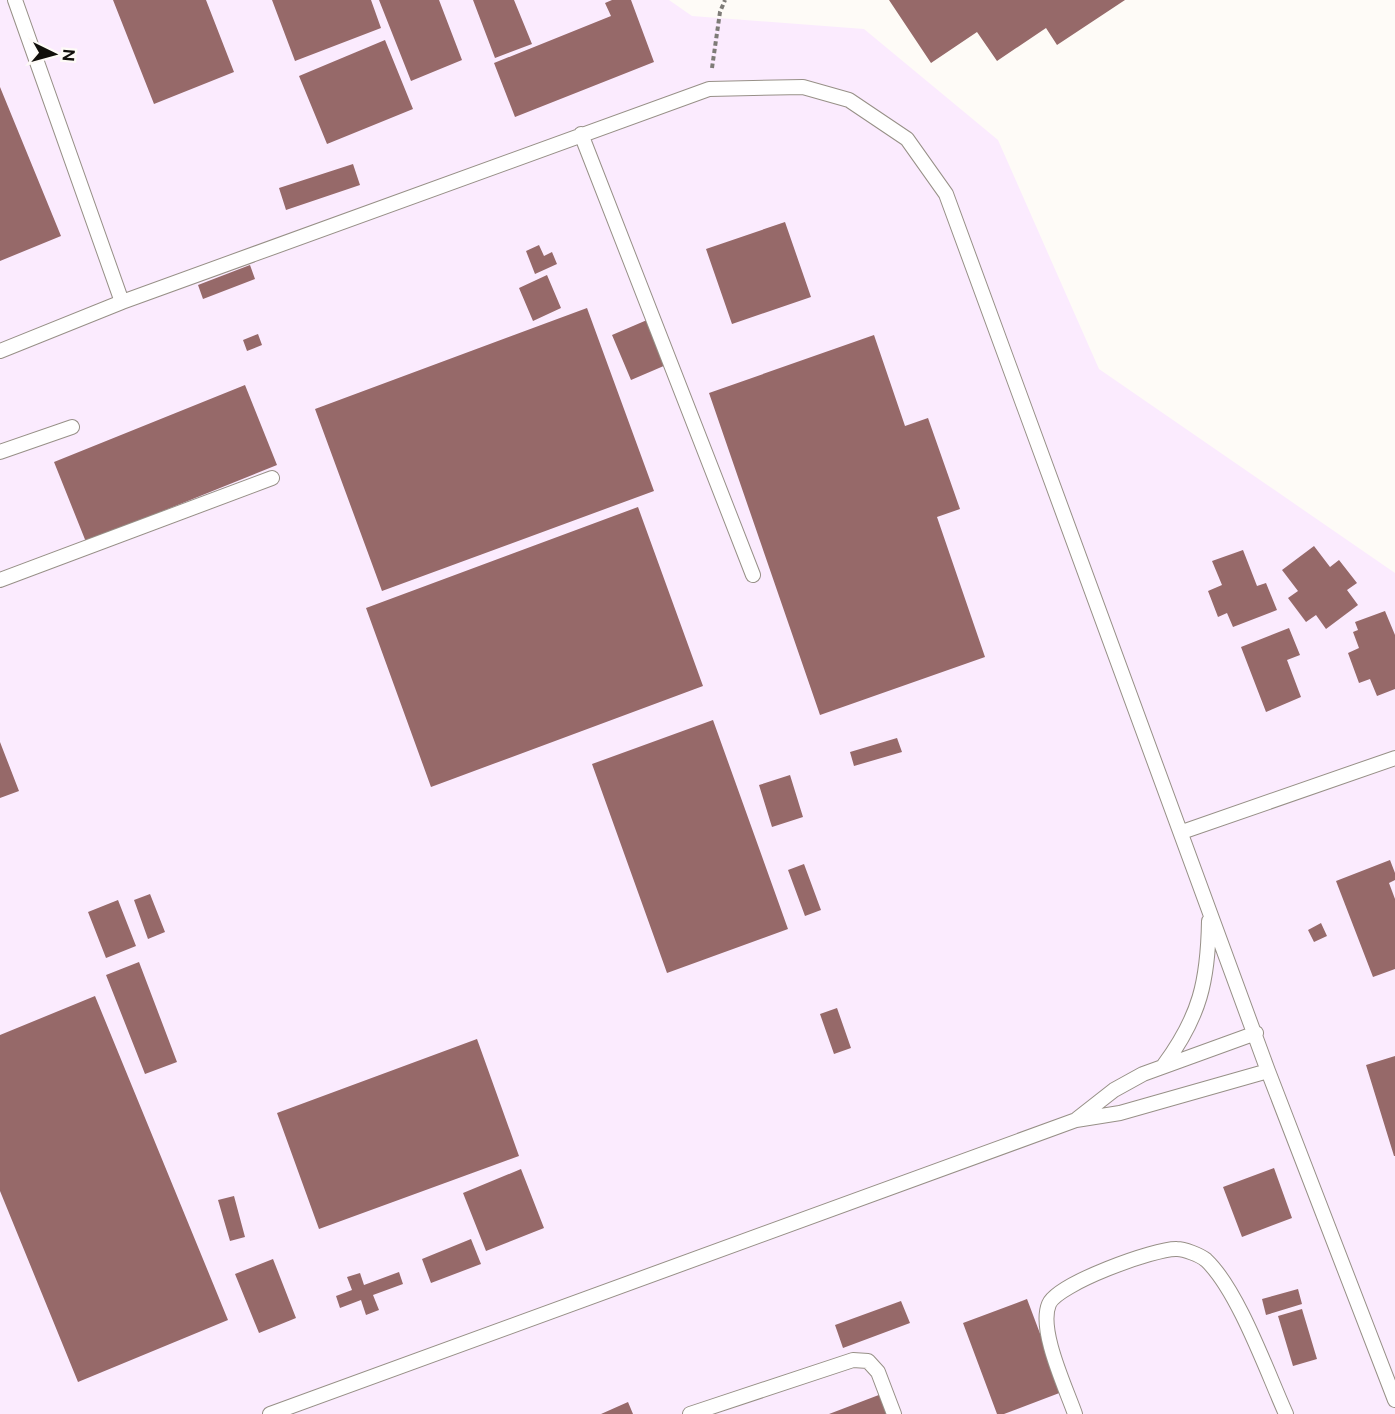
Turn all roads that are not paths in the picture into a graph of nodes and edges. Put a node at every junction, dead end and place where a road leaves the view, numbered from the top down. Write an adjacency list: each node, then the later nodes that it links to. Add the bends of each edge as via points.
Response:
1 (15, 0): 3 (lane)
2 (581, 134): 3 (lane); 8 (lane); 11 (lane, via 709,89 802,87 849,100 907,140 946,194)
3 (122, 302): 4 (lane)
4 (0, 351)
5 (72, 427): 6 (lane)
6 (0, 452)
7 (272, 478): 9 (lane)
8 (753, 575)
9 (0, 580)
10 (1395, 758): 11 (lane)
11 (1182, 832): 12 (lane)
12 (1210, 913): 13 (lane); 14 (lane, via 1208,966 1200,1000 1184,1038)
13 (1256, 1033): 14 (lane); 15 (lane)
14 (1164, 1065): 16 (lane, via 1114,1090)
15 (1268, 1071): 16 (lane, via 1120,1113); 17 (lane)
16 (1076, 1120): 18 (lane)
17 (1395, 1400)
18 (270, 1414)
19 (690, 1414): 20 (lane, via 853,1360 868,1361 878,1372)
20 (894, 1414)
21 (1075, 1414): 22 (lane, via 1046,1325 1049,1303 1072,1285 1154,1251 1178,1249 1204,1258 1226,1284)
22 (1286, 1414)

